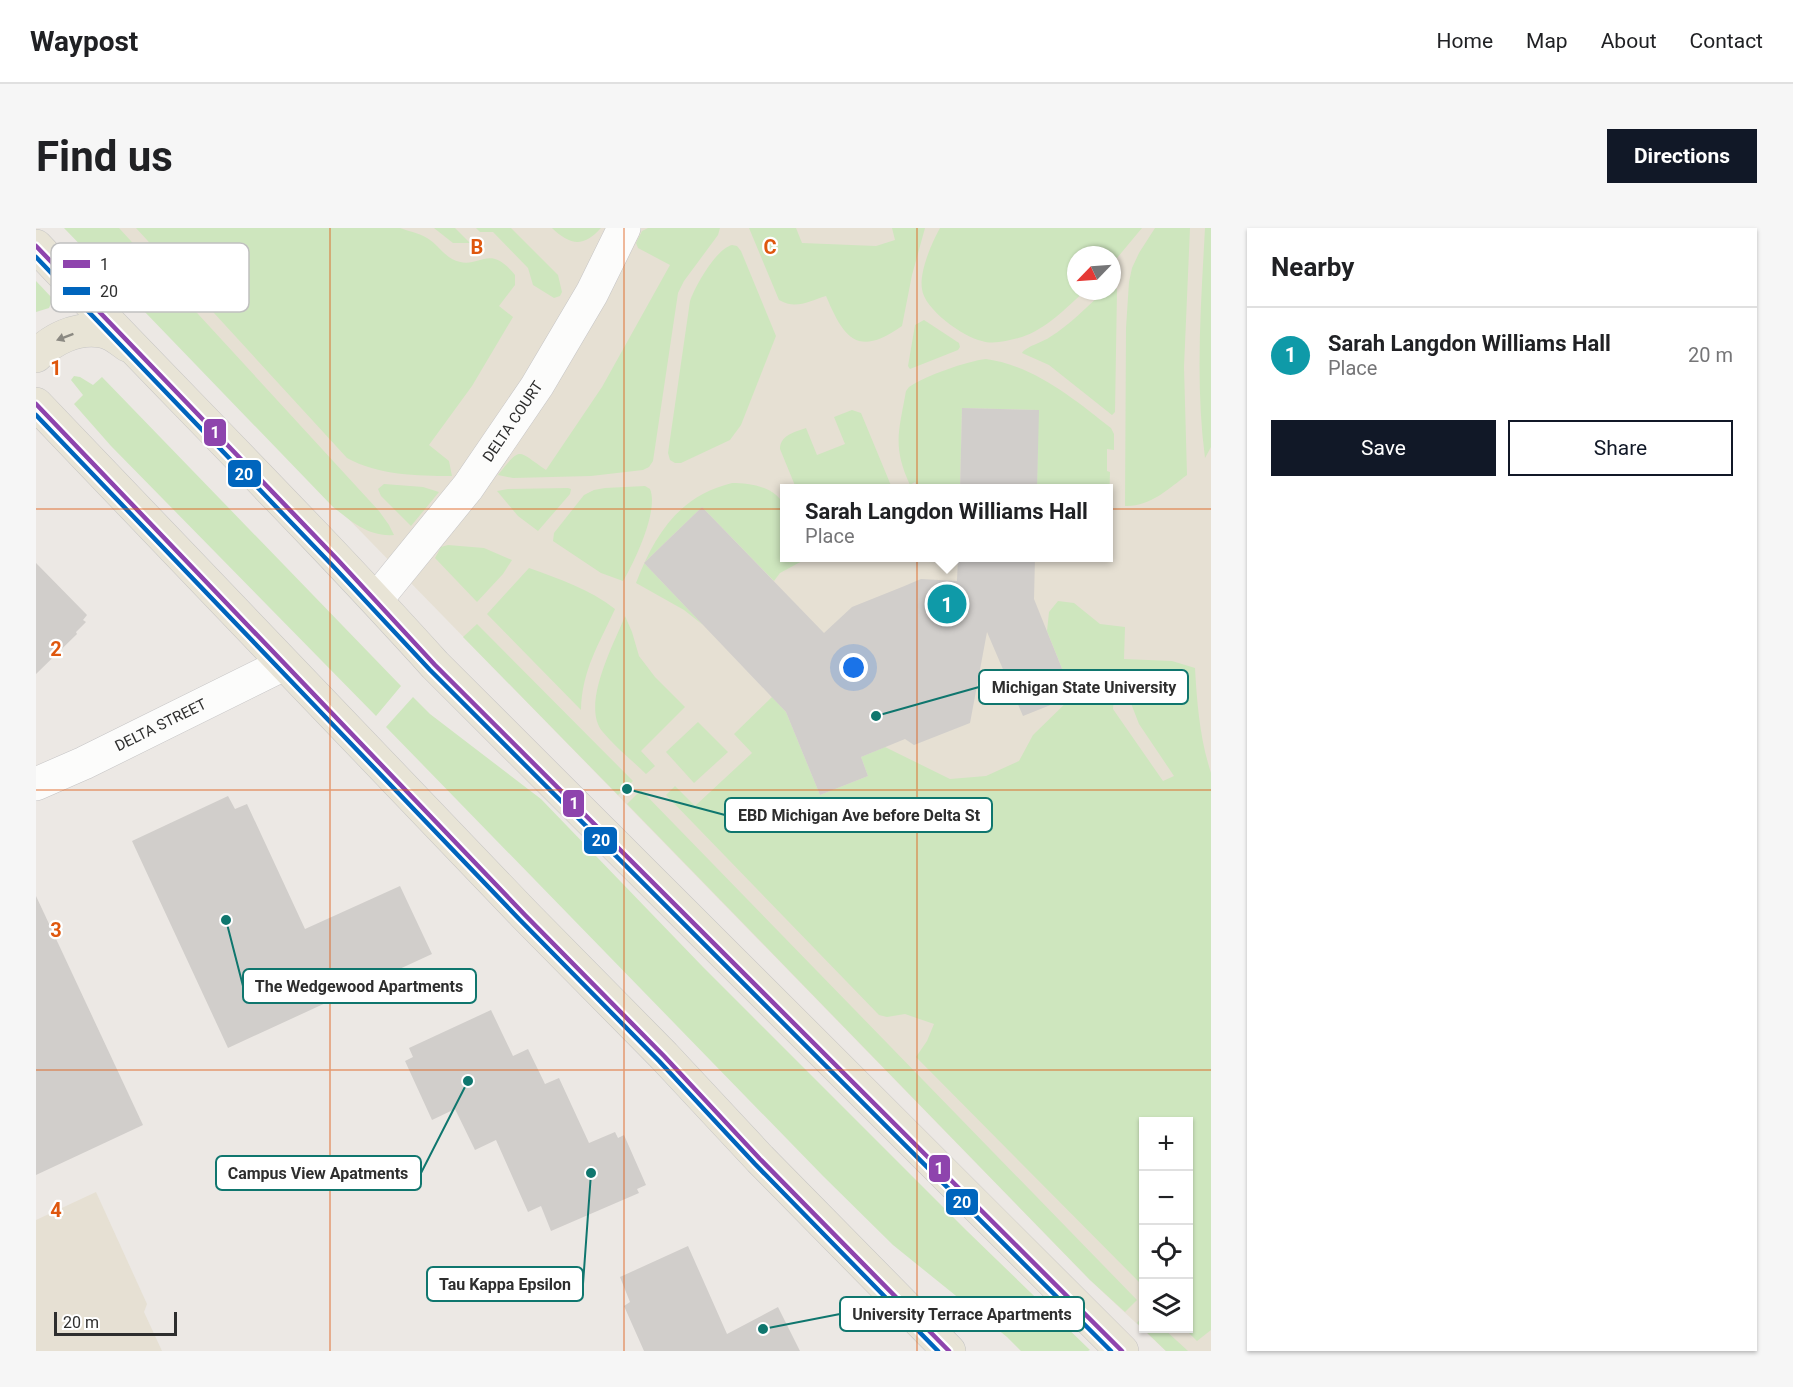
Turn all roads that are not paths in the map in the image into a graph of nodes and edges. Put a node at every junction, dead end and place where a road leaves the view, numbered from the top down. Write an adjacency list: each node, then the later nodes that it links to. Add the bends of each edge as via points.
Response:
1 (624, 228): 8 (street, DELTA COURT, via 537,386 468,487)
2 (36, 246): 3 (main road)
3 (51, 262)
4 (98, 312): 5 (main road)
5 (135, 351): 6 (main road, one-way to 6, via 112,334 84,331 51,342); 8 (main road)
6 (36, 356)
7 (36, 404): 9 (main road)
8 (376, 600): 12 (main road, via 435,665)
9 (284, 664): 10 (street, DELTA STREET); 11 (main road)
10 (36, 784)
11 (950, 1351)
12 (1122, 1351)

